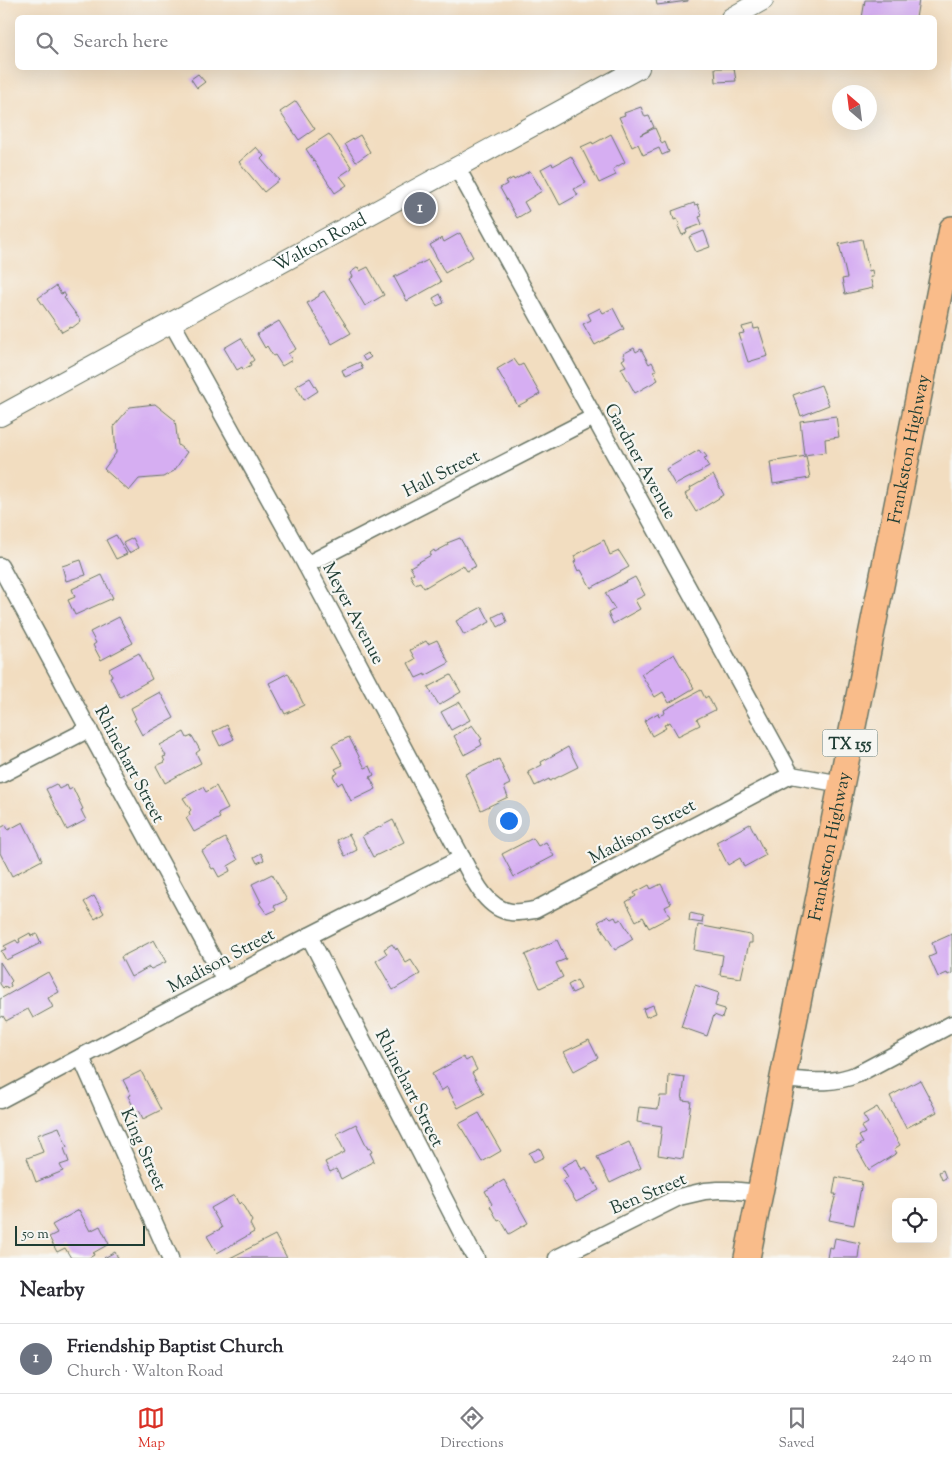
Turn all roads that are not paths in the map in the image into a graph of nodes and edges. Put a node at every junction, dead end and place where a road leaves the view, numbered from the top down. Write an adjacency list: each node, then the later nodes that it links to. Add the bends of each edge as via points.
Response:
1 (755, 2): 2 (street)
2 (736, 15)
3 (635, 70): 4 (street, Walton Road)
4 (456, 166): 6 (street, Walton Road); 8 (street, Gardner Avenue)
5 (952, 229): 14 (main road, Frankston Highway / TX 155)
6 (172, 323): 7 (street, Walton Road); 9 (street, Meyer Avenue)
7 (0, 416)
8 (594, 417): 9 (street, Hall Street); 13 (street, Gardner Avenue)
9 (306, 565): 15 (street, Meyer Avenue)
10 (0, 566): 11 (street, Rhinehart Street)
11 (89, 729): 12 (street); 18 (street, Rhinehart Street)
12 (0, 775)
13 (790, 775): 14 (street); 16 (street, Madison Street, via 535,910)
14 (842, 784): 21 (main road, Frankston Highway / TX 155)
15 (462, 858): 16 (street, Meyer Avenue, via 492,904); 17 (street, Madison Street)
16 (510, 912)
17 (309, 936): 18 (street, Madison Street); 25 (street, Rhinehart Street)
18 (225, 981): 20 (street, Madison Street)
19 (952, 1024): 21 (street, via 844,1080)
20 (81, 1056): 22 (street, Madison Street); 24 (street, King Street)
21 (782, 1079): 23 (main road, Frankston Highway / TX 155)
22 (0, 1100)
23 (760, 1194): 26 (street, Ben Street, via 718,1190 679,1197); 27 (main road, Frankston Highway / TX 155)
24 (170, 1258)
25 (476, 1258)
26 (557, 1258)
27 (747, 1258)

